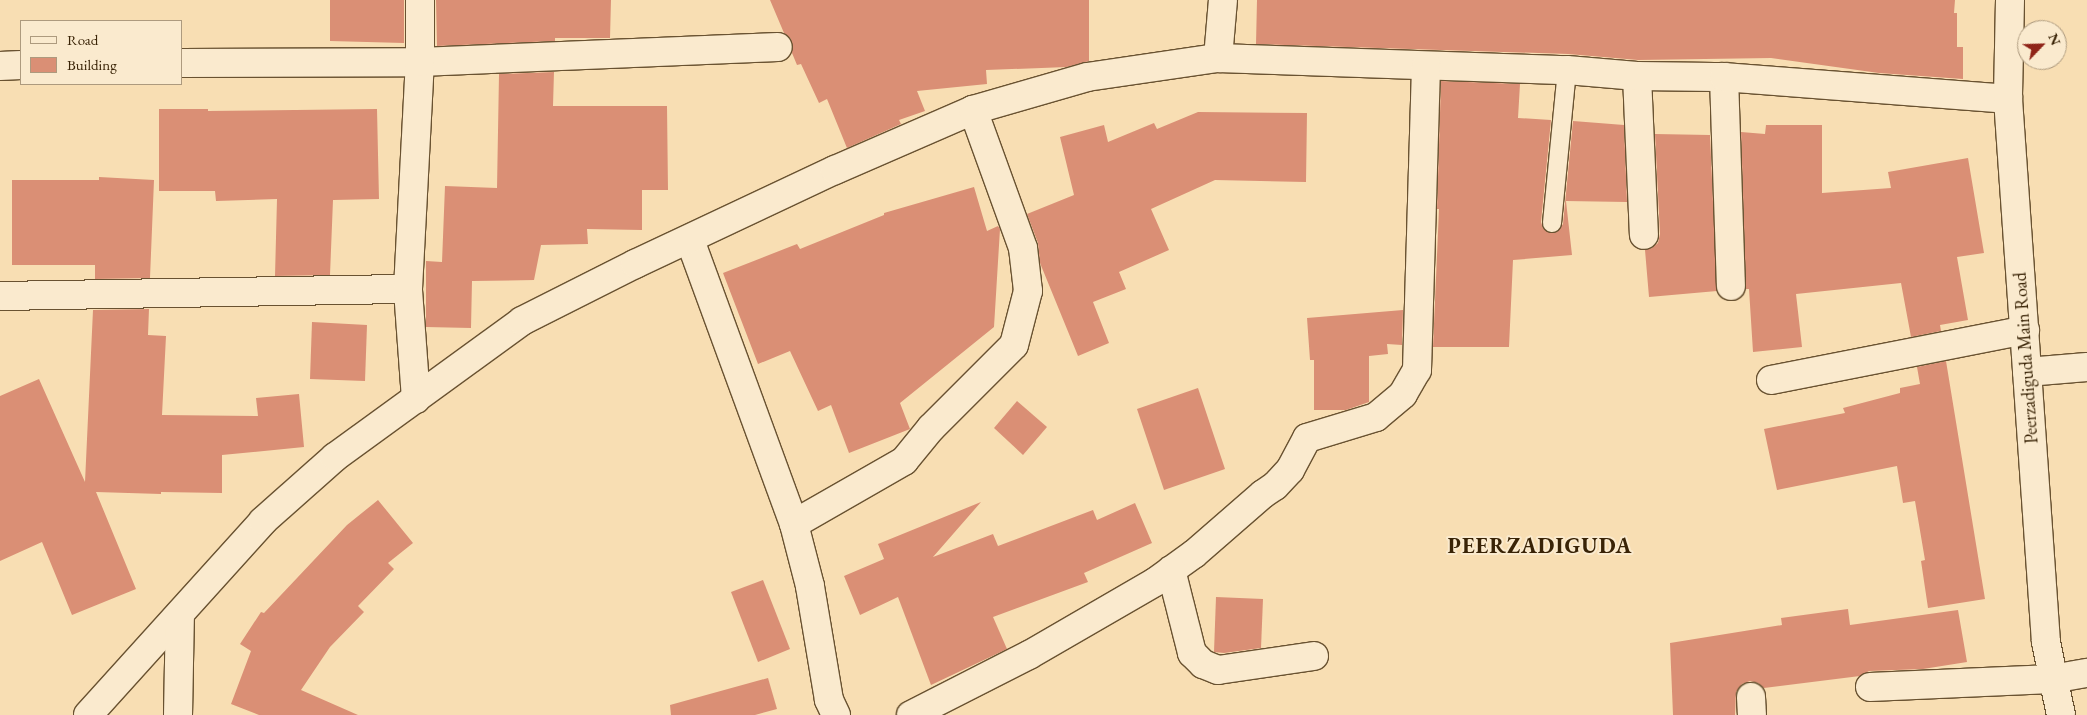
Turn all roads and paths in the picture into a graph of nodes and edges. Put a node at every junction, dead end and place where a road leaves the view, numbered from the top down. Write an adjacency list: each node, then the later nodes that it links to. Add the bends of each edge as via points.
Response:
1 (420, 0): 6 (street)
2 (1223, 0): 5 (street)
3 (2010, 0): 14 (street, Peerzadiguda Main Road)
4 (778, 47): 6 (street)
5 (1218, 58): 10 (street); 15 (street, via 1087,77)
6 (420, 62): 7 (street); 20 (street)
7 (182, 63)
8 (20, 65): 9 (street)
9 (0, 66)
10 (1426, 66): 11 (street); 28 (street, via 1417,370 1403,394 1376,417 1307,438 1290,470 1275,486)
11 (1567, 70): 12 (street); 16 (lane)
12 (1637, 76): 13 (street); 17 (street)
13 (1724, 77): 14 (street); 19 (street)
14 (2008, 99): 22 (street, Peerzadiguda Main Road)
15 (973, 110): 18 (street, via 834,170); 27 (street, via 1023,248 1028,290 1014,345 931,428 904,461)
16 (1552, 222)
17 (1644, 235)
18 (690, 240): 26 (street, via 522,321); 27 (street)
19 (1731, 286)
20 (408, 289): 21 (street); 26 (street)
21 (0, 296)
22 (2025, 330): 24 (street, Peerzadiguda Main Road); 25 (street)
23 (2087, 367): 24 (street)
24 (2027, 372): 32 (street, Peerzadiguda Main Road, via 2046,642)
25 (1771, 380)
26 (416, 399): 29 (street, via 335,457 263,521)
27 (794, 524): 36 (street, via 810,586 829,700)
28 (1171, 570): 30 (street, via 1192,653 1203,664 1218,670); 37 (street, via 1029,655)
29 (180, 614): 34 (street); 35 (street)
30 (1314, 656)
31 (2087, 673): 32 (street)
32 (2052, 678): 33 (street); 38 (street, Peerzadiguda Main Road)
33 (1870, 687)
34 (88, 715)
35 (178, 715)
36 (836, 715)
37 (911, 715)
38 (2061, 715)

